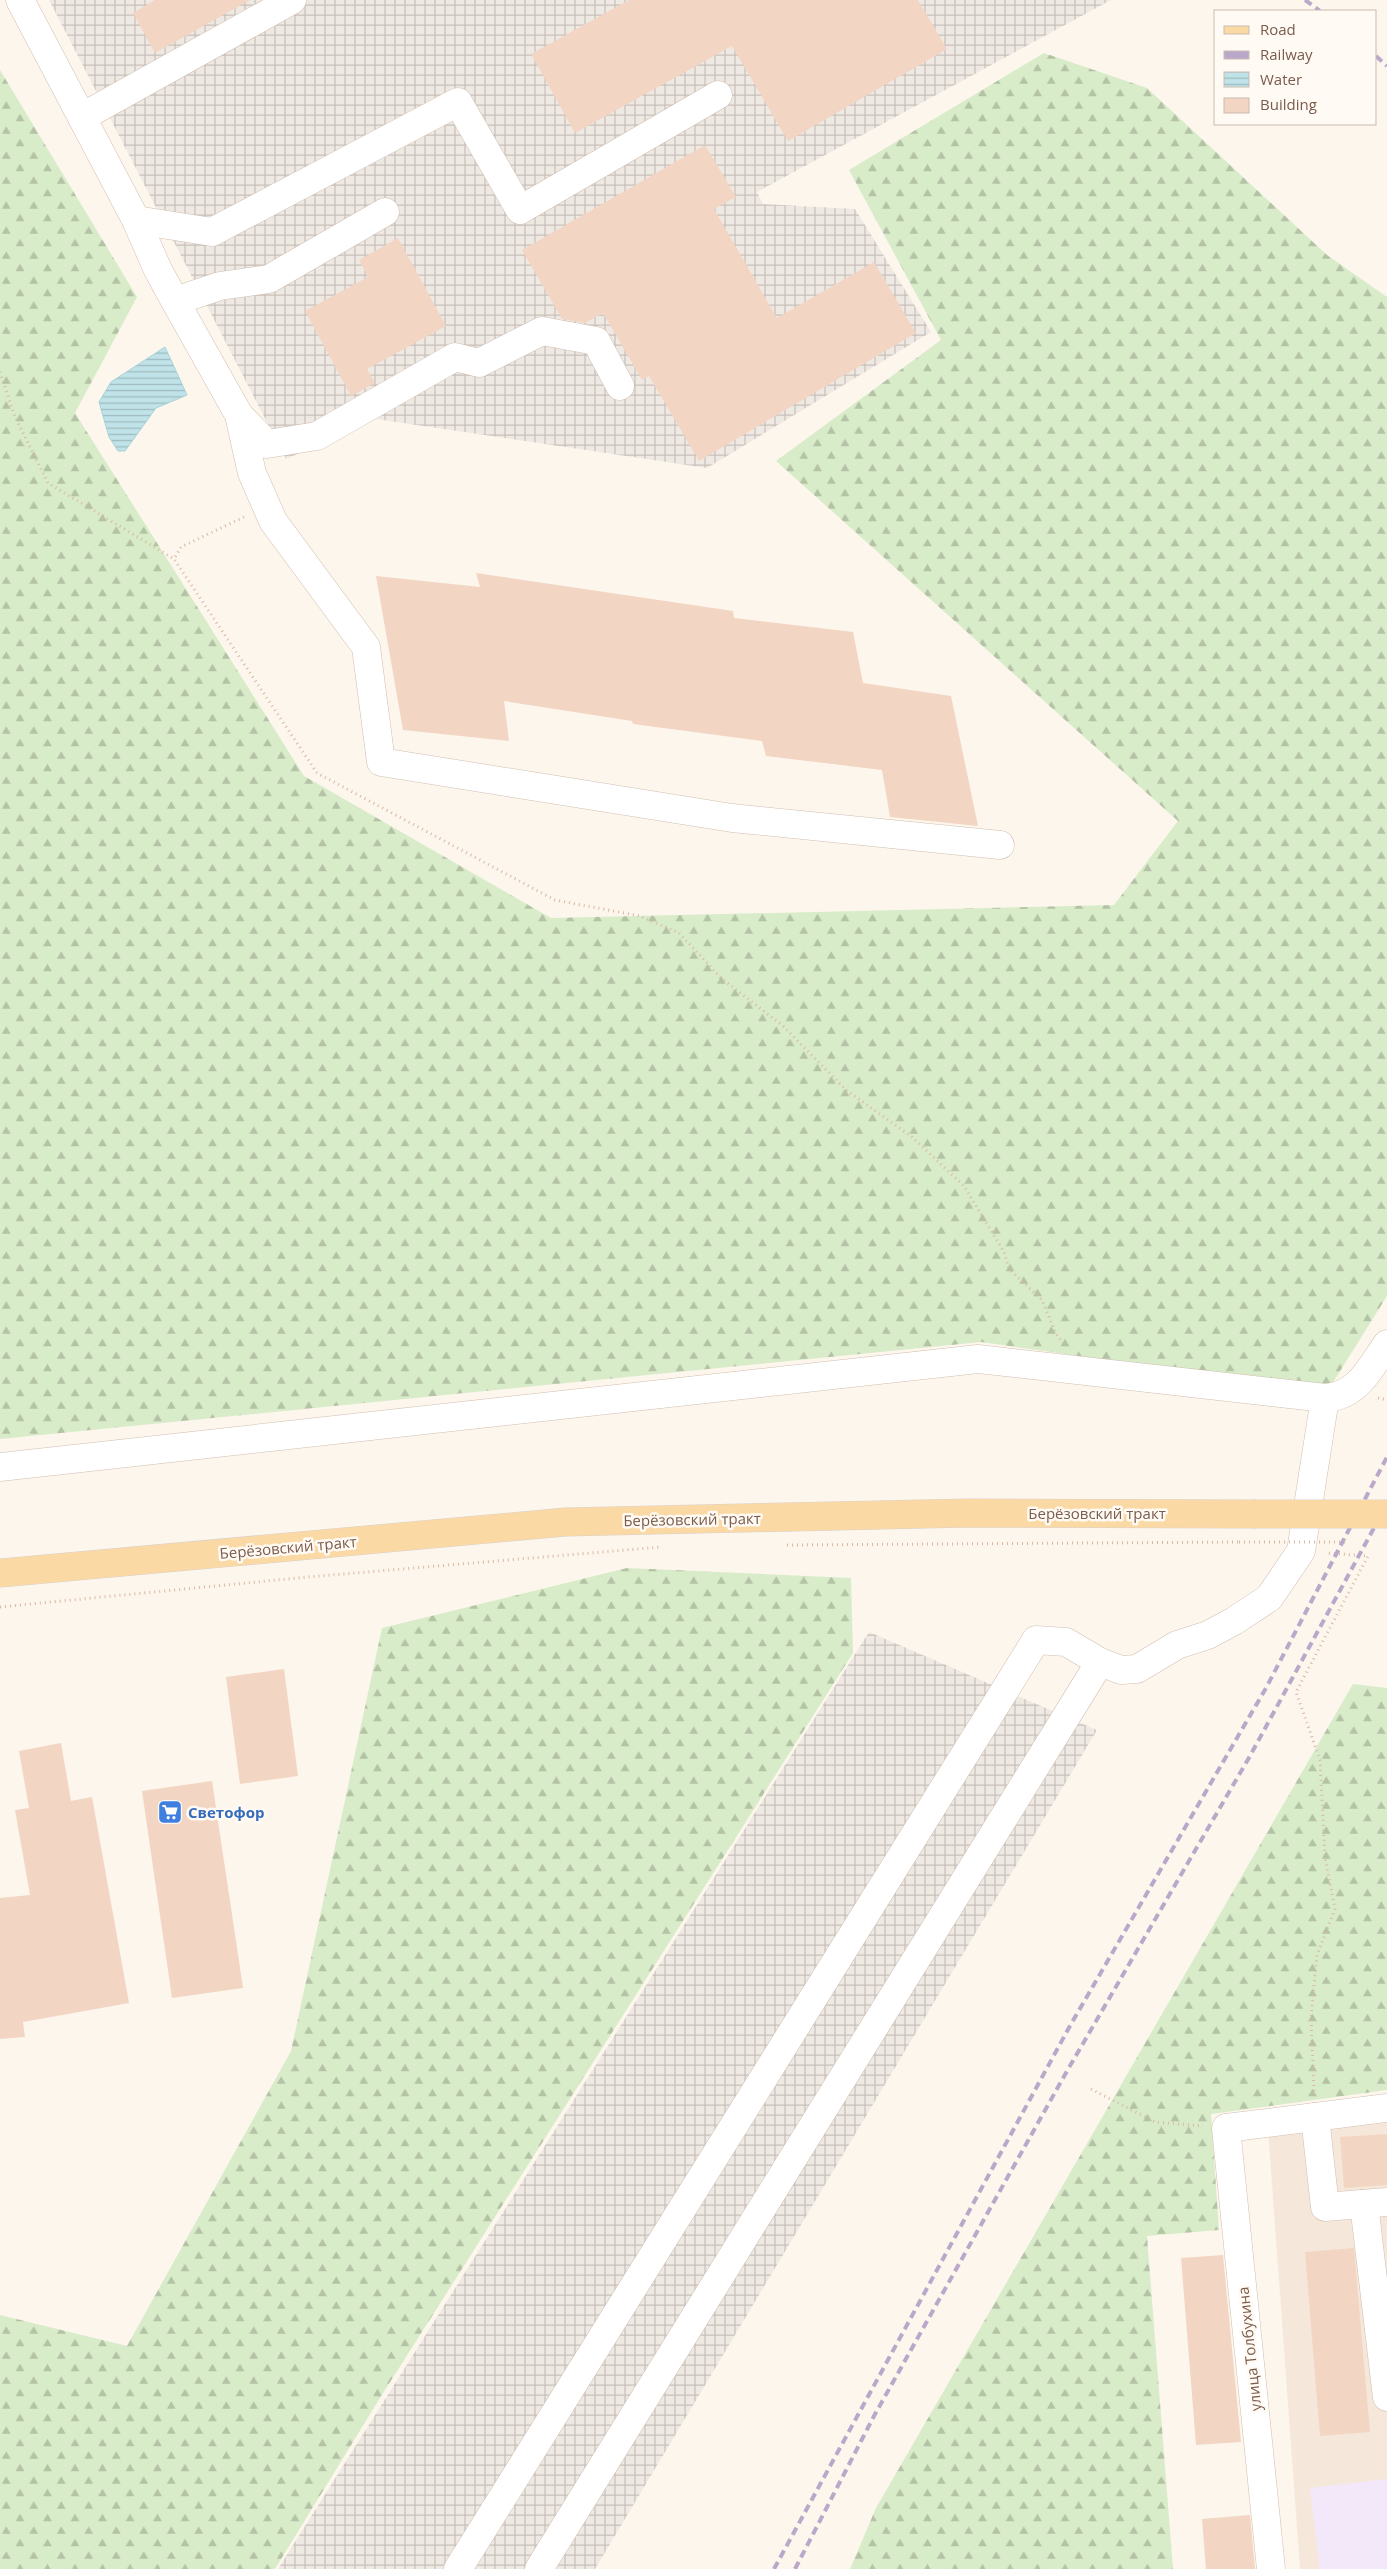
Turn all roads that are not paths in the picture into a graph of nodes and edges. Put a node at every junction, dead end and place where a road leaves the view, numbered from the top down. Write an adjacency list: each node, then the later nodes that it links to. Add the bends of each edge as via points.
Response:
1 (20, 0): 4 (street)
2 (292, 0): 4 (street)
3 (718, 95): 6 (street, via 520,210 458,102 212,232)
4 (82, 117): 6 (street)
5 (385, 212): 7 (street, via 269,279 220,286)
6 (136, 220): 7 (street)
7 (175, 301): 9 (street)
8 (620, 386): 9 (street, via 596,341 542,331 479,363 455,356 317,436 267,444)
9 (239, 415): 10 (street, via 252,472 273,521 366,647 381,762 732,818)
10 (1000, 845)
11 (1387, 1344): 12 (street, via 1350,1392)
12 (1325, 1398): 13 (street, via 978,1358); 16 (street, via 1301,1551 1269,1598 1234,1622 1177,1645 1137,1669 1121,1670)
13 (0, 1467)
14 (1387, 1514): 15 (main road, Берёзовский тракт, bridge, via 969,1513 566,1522)
15 (0, 1573)
16 (1100, 1662): 21 (street, via 1066,1642 1036,1640); 22 (street)
17 (1387, 2108): 18 (street)
18 (1315, 2117): 19 (street, via 1325,2207); 23 (street, улица Толбухина, via 1226,2128)
19 (1375, 2203): 20 (street)
20 (1387, 2397)
21 (458, 2569)
22 (539, 2569)
23 (1271, 2569)

